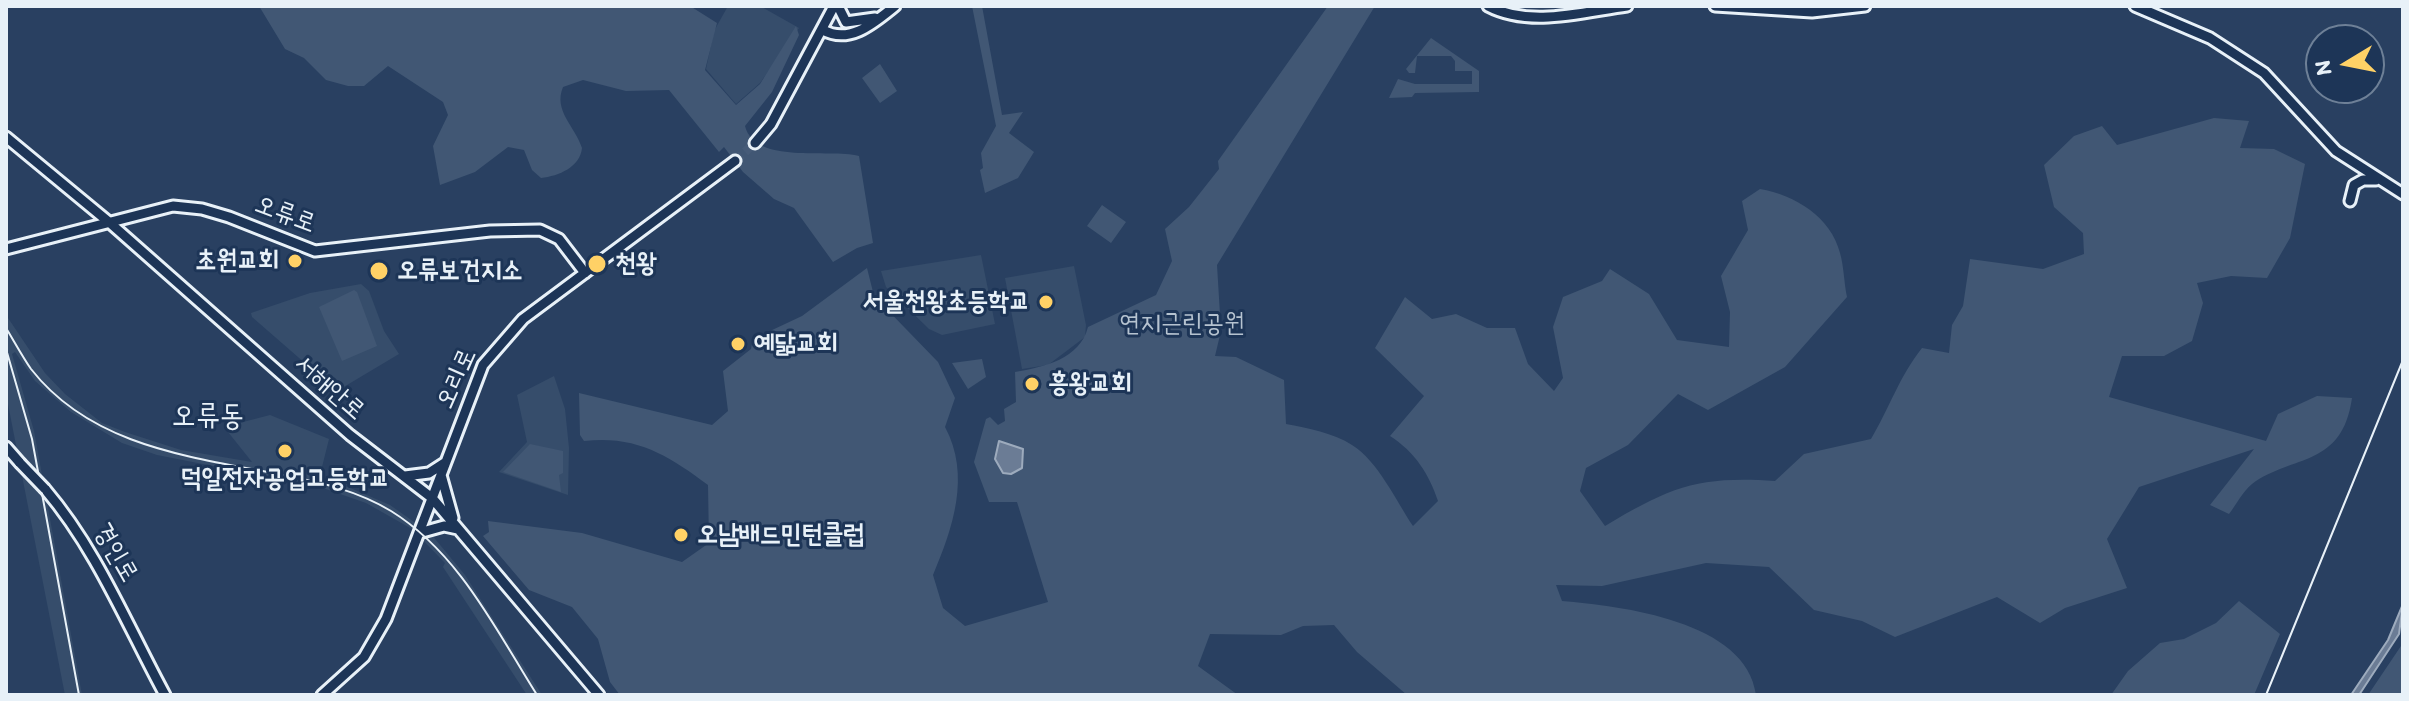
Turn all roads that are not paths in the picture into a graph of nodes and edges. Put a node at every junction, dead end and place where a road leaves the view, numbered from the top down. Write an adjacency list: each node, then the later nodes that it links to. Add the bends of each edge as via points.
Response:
1 (836, 6): 10 (main road, via 850,23); 11 (main road)
2 (895, 6): 10 (main road)
3 (1488, 6): 4 (main road, via 1532,18)
4 (1627, 6)
5 (1715, 6): 9 (main road)
6 (1832, 6): 9 (main road)
7 (1865, 6): 9 (main road)
8 (2135, 6): 15 (main road, via 2210,38 2264,73 2336,151)
9 (1822, 12)
10 (882, 16): 11 (main road, via 848,35)
11 (823, 30): 13 (main road)
12 (6, 137): 18 (main road, 서해안로)
13 (755, 143)
14 (735, 161): 20 (main road, 오리로)
15 (2379, 181): 16 (main road); 17 (main road, via 2358,182)
16 (2403, 194)
17 (2350, 201)
18 (110, 223): 19 (main road, 오류로); 20 (main road, 오류로, via 173,206 202,209 315,251 540,230 559,239); 24 (main road, 서해안로)
19 (6, 249)
20 (585, 273): 22 (main road, 오리로, via 495,347 476,381)
21 (6, 447): 28 (main road, 경인로, bridge, via 63,509)
22 (446, 462): 23 (main road, 오리로); 24 (main road, via 429,473)
23 (441, 475): 25 (main road, 오리로); 26 (main road)
24 (403, 476): 25 (main road, 서해안로)
25 (432, 498): 26 (main road, 서해안로); 27 (main road, 오리로)
26 (458, 526): 27 (main road); 30 (main road, 서해안로)
27 (419, 533): 29 (main road, 오리로, via 370,647)
28 (165, 695)
29 (322, 695)
30 (599, 695)

